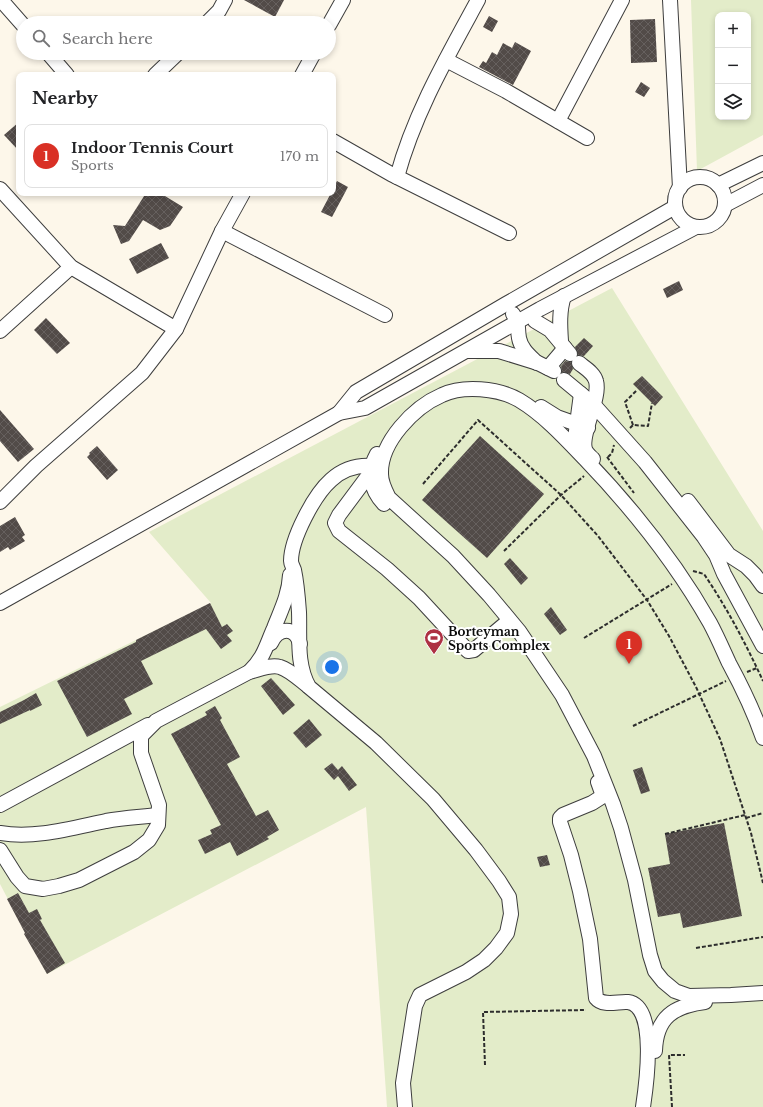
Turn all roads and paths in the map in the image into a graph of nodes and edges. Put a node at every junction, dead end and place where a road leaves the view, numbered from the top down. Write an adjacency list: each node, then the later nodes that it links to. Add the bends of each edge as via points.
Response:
1 (1, 0): 9 (street)
2 (225, 0): 7 (street)
3 (343, 0): 8 (street)
4 (478, 0): 13 (street)
5 (622, 0): 17 (street)
6 (670, 0): 24 (street)
7 (215, 16)
8 (334, 16)
9 (16, 17)
10 (54, 60): 14 (street)
11 (171, 60): 15 (street)
12 (310, 60): 16 (street)
13 (446, 60): 17 (street); 21 (street, via 419,114 402,156)
14 (64, 72)
15 (158, 72)
16 (304, 72)
17 (558, 121): 18 (street)
18 (587, 138)
19 (336, 143): 21 (street)
20 (763, 163): 22 (street)
21 (397, 177): 31 (street)
22 (718, 185): 24 (street, via 699,177 685,182); 27 (street)
23 (763, 185): 27 (street)
24 (680, 188): 28 (street)
25 (0, 189): 32 (street)
26 (238, 196): 30 (street)
27 (725, 205): 29 (street, via 723,213 712,224)
28 (675, 207): 29 (street, via 683,220); 34 (street)
29 (696, 227): 33 (street)
30 (222, 231): 35 (street); 38 (street)
31 (508, 233)
32 (71, 267): 38 (street); 39 (street)
33 (564, 296): 36 (street); 41 (street, via 560,312)
34 (506, 304): 36 (street); 47 (street, via 356,392)
35 (385, 315)
36 (518, 321): 40 (street); 42 (street, via 519,338 524,350)
37 (535, 321): 41 (street, via 550,330)
38 (176, 329): 55 (street, via 142,374 36,466)
39 (0, 331)
40 (465, 351): 42 (street, via 499,351); 47 (street, via 365,408)
41 (569, 352): 42 (street); 46 (street, via 596,381)
42 (551, 371): 44 (street)
43 (637, 390): 49 (path, via 625,402)
44 (581, 394): 46 (street); 48 (street)
45 (652, 403): 49 (path, via 648,426)
46 (593, 404): 48 (street); 49 (street)
47 (340, 413): 63 (street)
48 (582, 426): 50 (street); 51 (street, via 585,449); 52 (street, via 557,417 522,394 501,386 481,382 446,385 430,392 408,408 373,461)
49 (627, 430): 51 (path, via 616,439 612,453); 57 (street); 59 (street, via 654,472 716,554)
50 (574, 446): 51 (street); 89 (street, via 539,414 519,400 496,392 476,389 442,394 406,420 382,461 383,487 389,498 453,556 489,595 518,631 562,695 594,756 613,804 635,880 655,971 675,991 689,996)
51 (597, 467): 54 (path); 60 (street); 74 (street, via 639,510 682,569 728,645)
52 (372, 469): 58 (street, via 361,465 346,470 321,491 296,537); 64 (street, via 371,484 378,497 467,578); 64 (street, via 339,515 335,523 339,531 400,580 468,651 474,650)
53 (423, 484): 54 (path, via 478,420)
54 (561, 495): 56 (path); 62 (path, via 598,536)
55 (0, 502)
56 (504, 551)
57 (736, 561): 59 (street); 61 (street, via 746,566)
58 (291, 562): 66 (street, via 297,589); 70 (street, via 286,599)
59 (723, 568): 68 (street)
60 (681, 578): 62 (path); 76 (street, via 710,623)
61 (763, 586)
62 (647, 600): 65 (path); 72 (path)
63 (0, 603)
64 (505, 624): 91 (street, via 533,661 561,706 586,752 603,793 598,800 560,818 572,855 590,939 596,998 602,1003)
65 (584, 638)
66 (300, 643): 67 (street, via 293,633 280,631 274,635); 69 (street, via 292,659); 71 (street, via 300,659 304,678)
67 (269, 646): 69 (street, via 272,656 277,662); 70 (street)
68 (763, 646)
69 (282, 663): 70 (street)
70 (258, 668): 71 (street, via 279,667); 73 (street)
71 (309, 687): 95 (street, via 376,743 433,799 476,850 509,897 511,914 507,933 496,948 466,972 420,995 415,1006 403,1083)
72 (699, 694): 75 (path); 80 (path, via 720,739)
73 (156, 721): 77 (street); 79 (street, via 141,736 141,753 159,805)
74 (763, 722)
75 (633, 726)
76 (763, 738)
77 (0, 805)
78 (763, 813): 80 (path)
79 (158, 815): 81 (street, via 41,832 10,835); 83 (street, via 158,825 149,840 134,852 79,880 59,886 25,886)
80 (746, 817): 82 (path); 84 (path)
81 (0, 833)
82 (665, 834)
83 (0, 850)
84 (763, 883)
85 (763, 937): 86 (path)
86 (696, 948)
87 (646, 978): 91 (street, via 628,871 609,809 601,806 567,818 589,908 602,998)
88 (640, 992): 91 (street)
89 (763, 993)
90 (763, 1000): 97 (street, via 696,1004 676,1010 665,1018 656,1038)
91 (624, 1001): 96 (street, via 634,1004 647,1026 648,1050)
92 (586, 1010): 94 (path, via 483,1012)
93 (685, 1055): 98 (path, via 669,1055)
94 (485, 1065)
95 (405, 1107)
96 (643, 1107)
97 (651, 1107)
98 (672, 1107)

